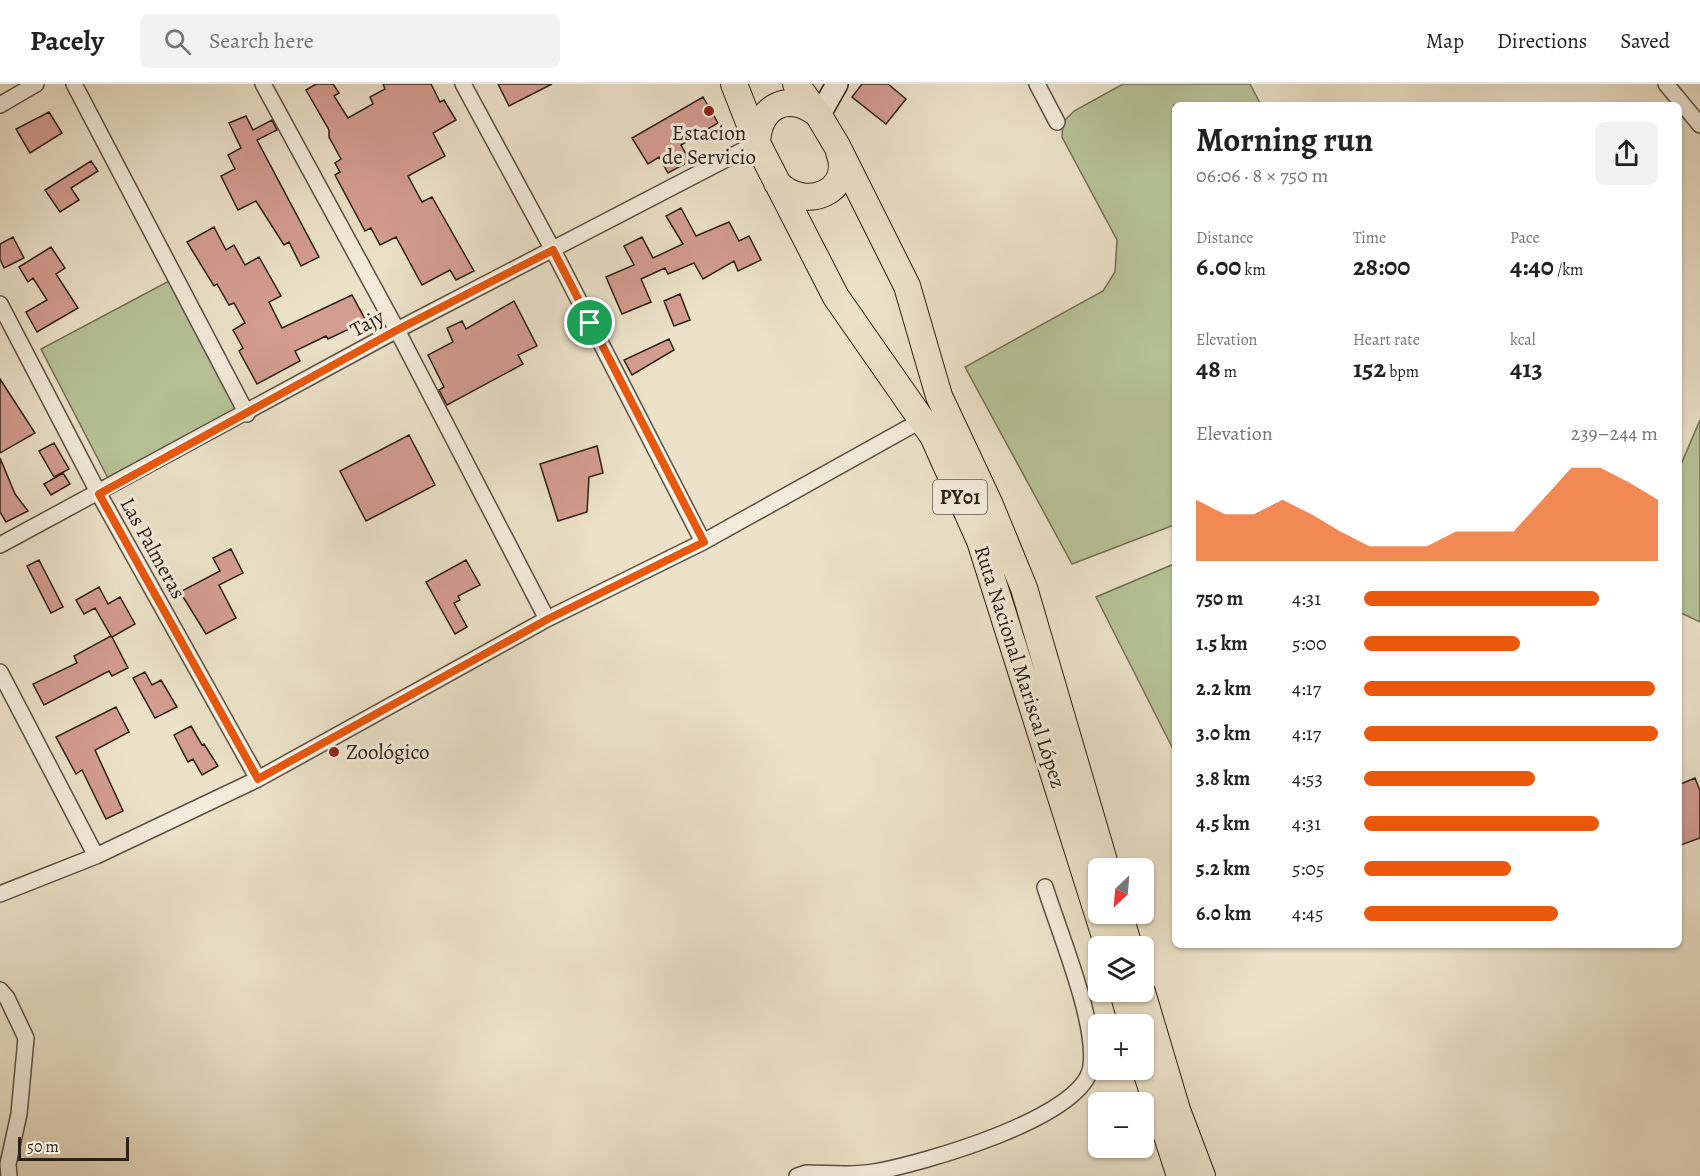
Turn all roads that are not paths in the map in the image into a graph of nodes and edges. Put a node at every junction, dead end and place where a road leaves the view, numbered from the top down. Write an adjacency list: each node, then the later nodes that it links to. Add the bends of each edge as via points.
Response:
1 (36, 84): 13 (street)
2 (74, 84): 24 (street)
3 (263, 84): 23 (street)
4 (463, 84): 21 (street)
5 (728, 84): 14 (street)
6 (734, 84): 14 (highway, Ruta Nacional Mariscal López / PY01)
7 (837, 84): 15 (main road)
8 (1037, 84): 16 (street)
9 (1666, 84): 11 (street)
10 (797, 91): 15 (highway, via 792,103 807,106); 18 (highway, via 765,115 758,128)
11 (1681, 102)
12 (1682, 103): 17 (street)
13 (0, 105)
14 (744, 111): 18 (highway, Ruta Nacional Mariscal López / PY01)
15 (819, 116): 19 (highway, Ruta Nacional Mariscal López / PY01)
16 (1057, 122)
17 (1700, 125)
18 (757, 143): 20 (highway, Ruta Nacional Mariscal López / PY01); 21 (street, Tajy)
19 (837, 146): 20 (highway, via 841,172 825,194 799,198); 33 (highway, Ruta Nacional Mariscal López / PY01, via 907,286 939,396 1012,556)
20 (777, 183): 25 (highway, Ruta Nacional Mariscal López / PY01, via 836,297)
21 (553, 250): 23 (street, Tajy); 27 (street)
22 (0, 304): 26 (street, Las Palmeras)
23 (397, 330): 24 (street, Tajy); 29 (street)
24 (247, 414): 26 (street, Tajy)
25 (922, 420): 27 (street); 36 (highway, Ruta Nacional Mariscal López / PY01, via 933,436 980,541)
26 (99, 494): 28 (street, Tajy); 31 (street, Las Palmeras)
27 (704, 542): 29 (street)
28 (0, 545)
29 (548, 619): 31 (street)
30 (0, 672): 32 (street)
31 (258, 779): 32 (street)
32 (96, 856): 35 (street)
33 (1103, 858)
34 (1045, 887): 41 (street, via 1089,1024 1091,1067 1082,1088 986,1143 930,1161 871,1173)
35 (0, 894)
36 (1105, 936)
37 (0, 990): 40 (street, via 26,1038)
38 (1145, 1002): 43 (highway, via 1177,1110)
39 (1149, 1080): 42 (highway)
40 (9, 1176)
41 (797, 1176)
42 (1180, 1176)
43 (1202, 1176)

